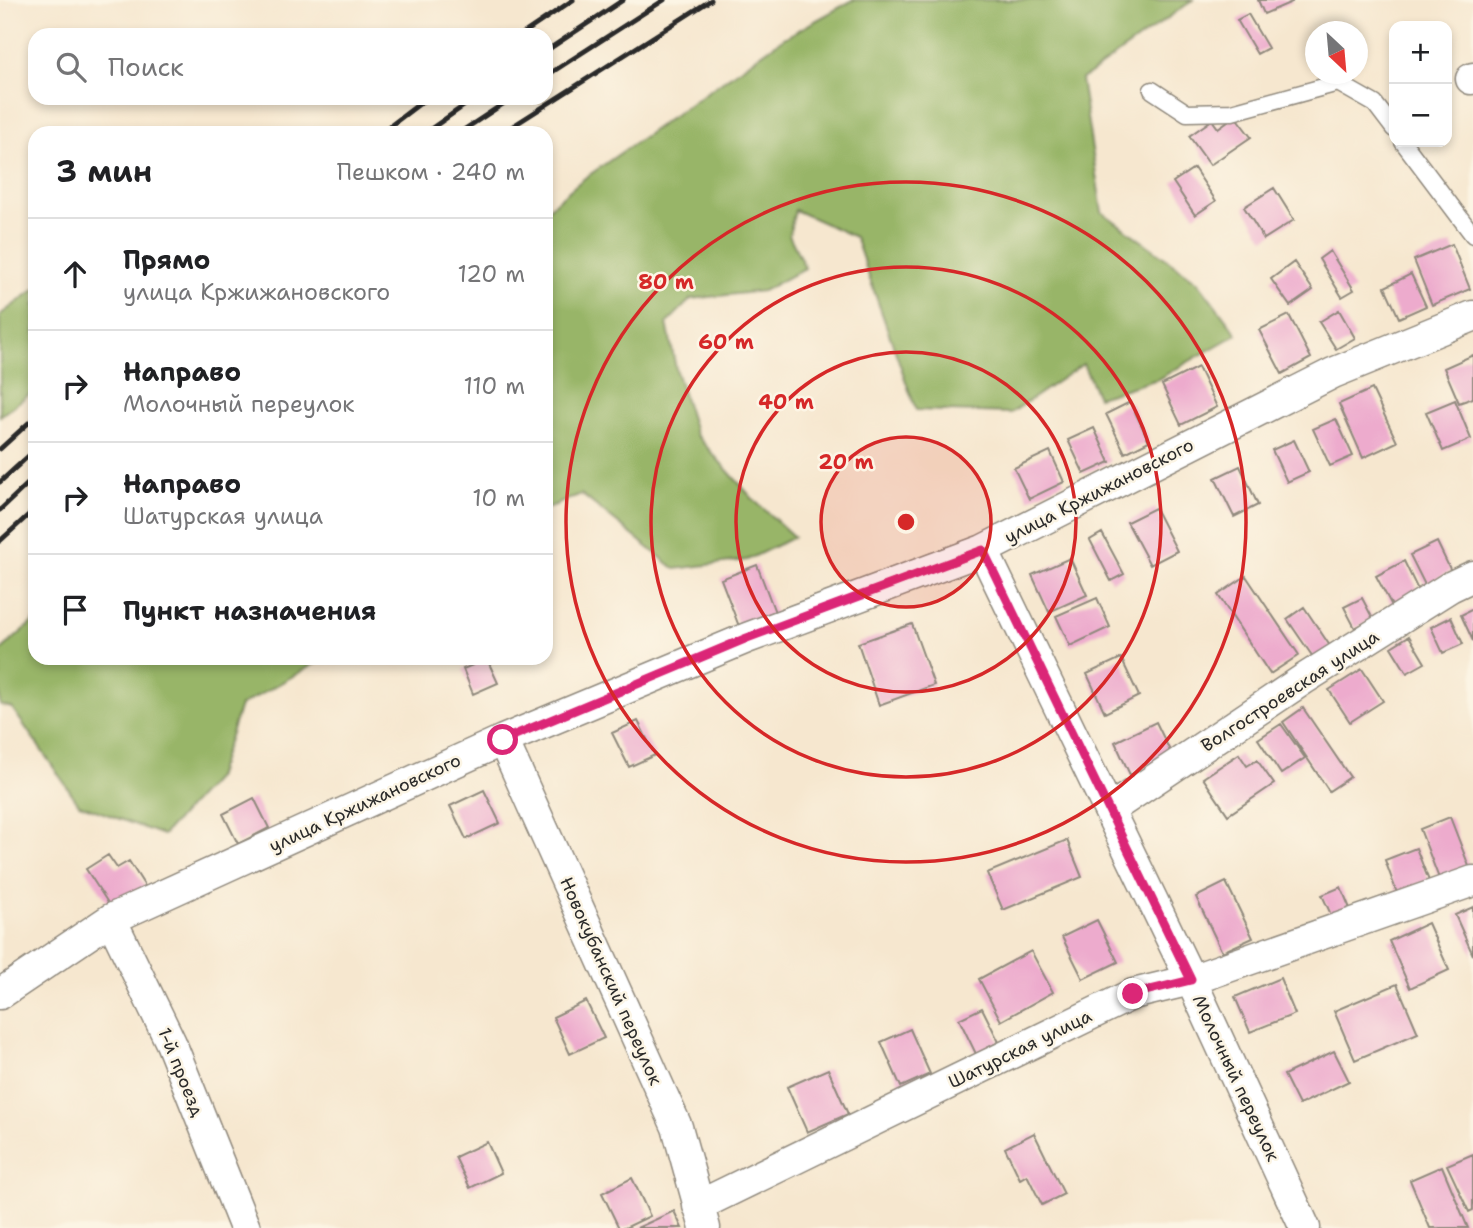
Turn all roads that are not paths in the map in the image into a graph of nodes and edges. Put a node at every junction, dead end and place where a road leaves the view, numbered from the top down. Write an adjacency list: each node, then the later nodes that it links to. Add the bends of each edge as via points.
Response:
1 (1152, 90): 2 (lane, via 1187,113 1232,112 1338,83 1376,104)
2 (1389, 122)
3 (1408, 147): 4 (lane)
4 (1473, 235)
5 (1473, 316): 6 (street, улица Кржижановского, via 1334,373)
6 (983, 550): 8 (street, улица Кржижановского, via 747,638); 9 (street, Молочный переулок)
7 (1473, 576): 9 (street, Волгостроевская улица, via 1304,679)
8 (503, 740): 11 (street, улица Кржижановского); 14 (street, Новокубанский переулок, via 677,1127)
9 (1109, 810): 12 (street, Молочный переулок)
10 (1473, 881): 12 (street, Шатурская улица)
11 (111, 919): 13 (street, улица Кржижановского); 15 (street, 1-й проезд, via 171,1043)
12 (1191, 980): 14 (street, Шатурская улица, via 1133,994); 16 (street, Молочный переулок)
13 (0, 994)
14 (702, 1217)
15 (245, 1228)
16 (1304, 1228)

